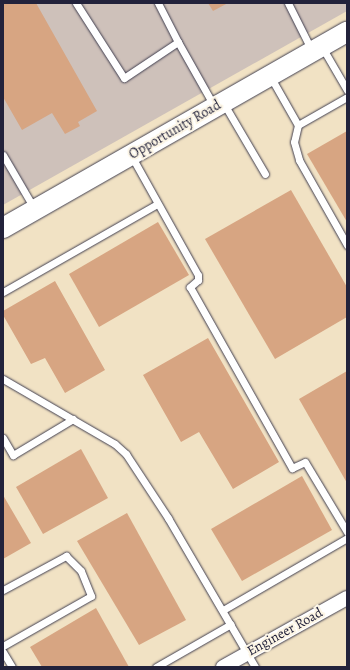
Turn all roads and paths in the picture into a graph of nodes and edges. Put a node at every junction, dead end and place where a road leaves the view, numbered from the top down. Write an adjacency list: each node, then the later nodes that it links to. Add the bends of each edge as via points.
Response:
1 (76, 3): 5 (lane, via 124,78)
2 (158, 3): 5 (lane)
3 (288, 3): 6 (lane)
4 (347, 32): 6 (street, Opportunity Road)
5 (178, 42): 10 (lane)
6 (317, 49): 7 (street, Opportunity Road); 8 (lane)
7 (270, 76): 10 (street, Opportunity Road); 11 (lane)
8 (347, 90)
9 (347, 97): 11 (lane)
10 (219, 105): 13 (street, Opportunity Road); 14 (lane)
11 (298, 125): 18 (lane, via 294,142 299,160)
12 (3, 155): 16 (lane)
13 (131, 155): 15 (lane); 16 (street, Opportunity Road)
14 (265, 174)
15 (157, 204): 19 (lane); 23 (lane, via 198,275 198,280 190,287 292,468 304,462)
16 (35, 210): 17 (street, Opportunity Road)
17 (3, 228)
18 (347, 245)
19 (3, 292)
20 (3, 379): 21 (lane)
21 (73, 419): 22 (lane, via 13,455); 27 (lane, via 115,444 126,454)
22 (3, 438)
23 (347, 532)
24 (347, 538): 27 (lane)
25 (3, 590): 29 (lane, via 66,556 81,571 91,596)
26 (347, 598): 31 (street, Engineer Road)
27 (223, 610): 28 (lane)
28 (231, 624): 31 (lane); 33 (lane)
29 (3, 646)
30 (3, 652): 32 (lane)
31 (248, 653): 34 (street, Engineer Road); 35 (lane)
32 (12, 667)
33 (156, 667)
34 (223, 667)
35 (255, 667)

